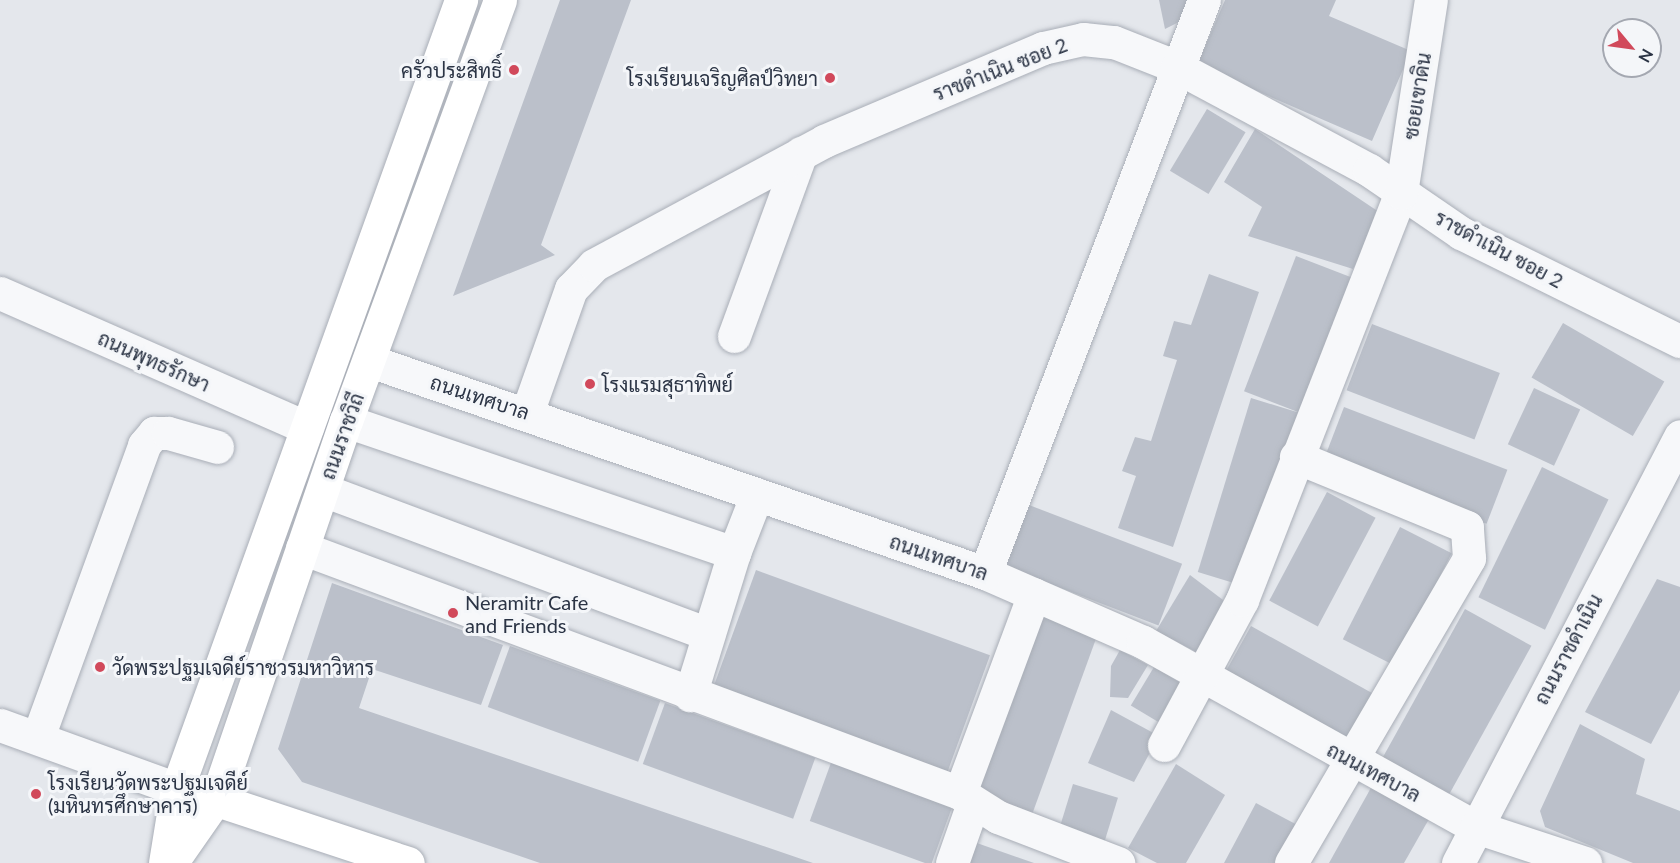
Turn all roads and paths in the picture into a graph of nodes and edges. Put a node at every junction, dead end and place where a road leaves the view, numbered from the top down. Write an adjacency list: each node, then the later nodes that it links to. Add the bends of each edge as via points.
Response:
1 (462, 0): 14 (main road, ถนนราชวิถี)
2 (500, 0): 11 (main road, ถนนราชวิถี)
3 (1203, 0): 5 (street)
4 (1431, 0): 7 (street, ซอยเขาดิน)
5 (1177, 67): 6 (street, ราชดำเนิน ซอย 2, via 1114,42 1067,40); 7 (street, ราชดำเนิน ซอย 2, via 1369,170); 22 (street)
6 (801, 153): 9 (street); 12 (street, ราชดำเนิน ซอย 2, via 584,273 571,289)
7 (1401, 193): 10 (street, ราชดำเนิน ซอย 2, via 1461,233); 17 (street, ซอยเขาดิน)
8 (0, 294): 14 (street, ถนนพุทธรักษา)
9 (734, 336)
10 (1680, 341)
11 (370, 361): 12 (street, ถนนเทศบาล); 13 (main road, ถนนราชวิถี)
12 (527, 413): 19 (street, ถนนเทศบาล)
13 (346, 422): 18 (main road, ถนนราชวิถี); 21 (street)
14 (307, 428): 31 (main road, ถนนราชวิถี)
15 (1680, 436): 34 (street, ถนนราชดำเนิน)
16 (217, 447): 28 (street, via 168,433 154,433 144,445)
17 (1296, 457): 25 (street, ซอยเขาดิน, via 1242,600); 30 (street, via 1467,527 1469,558)
18 (323, 490): 20 (main road, ถนนราชวิถี); 24 (street)
19 (757, 494): 21 (street); 22 (street, ถนนเทศบาล)
20 (302, 549): 26 (street); 32 (main road, ถนนราชวิถี)
21 (734, 553): 24 (street)
22 (985, 573): 23 (street, ถนนเทศบาล)
23 (1034, 594): 25 (street, ถนนเทศบาล, via 1143,642); 33 (street)
24 (706, 633): 26 (street)
25 (1201, 676): 29 (street, ซอยเขาดิน); 30 (street, ถนนเทศบาล)
26 (690, 695): 33 (street)
27 (0, 725): 28 (street)
28 (38, 737): 31 (street)
29 (1164, 745)
30 (1349, 760): 34 (street, ถนนเทศบาล); 40 (street)
31 (177, 789): 32 (main road); 35 (main road, ถนนราชวิถี)
32 (218, 797): 36 (main road, ถนนราชวิถี); 37 (main road)
33 (967, 798): 38 (street); 39 (street)
34 (1476, 827): 41 (street, ถนนราชดำเนิน); 42 (street, ถนนเทศบาล)
35 (165, 863)
36 (171, 863)
37 (408, 863)
38 (952, 863)
39 (1118, 863)
40 (1291, 863)
41 (1458, 863)
42 (1585, 863)

